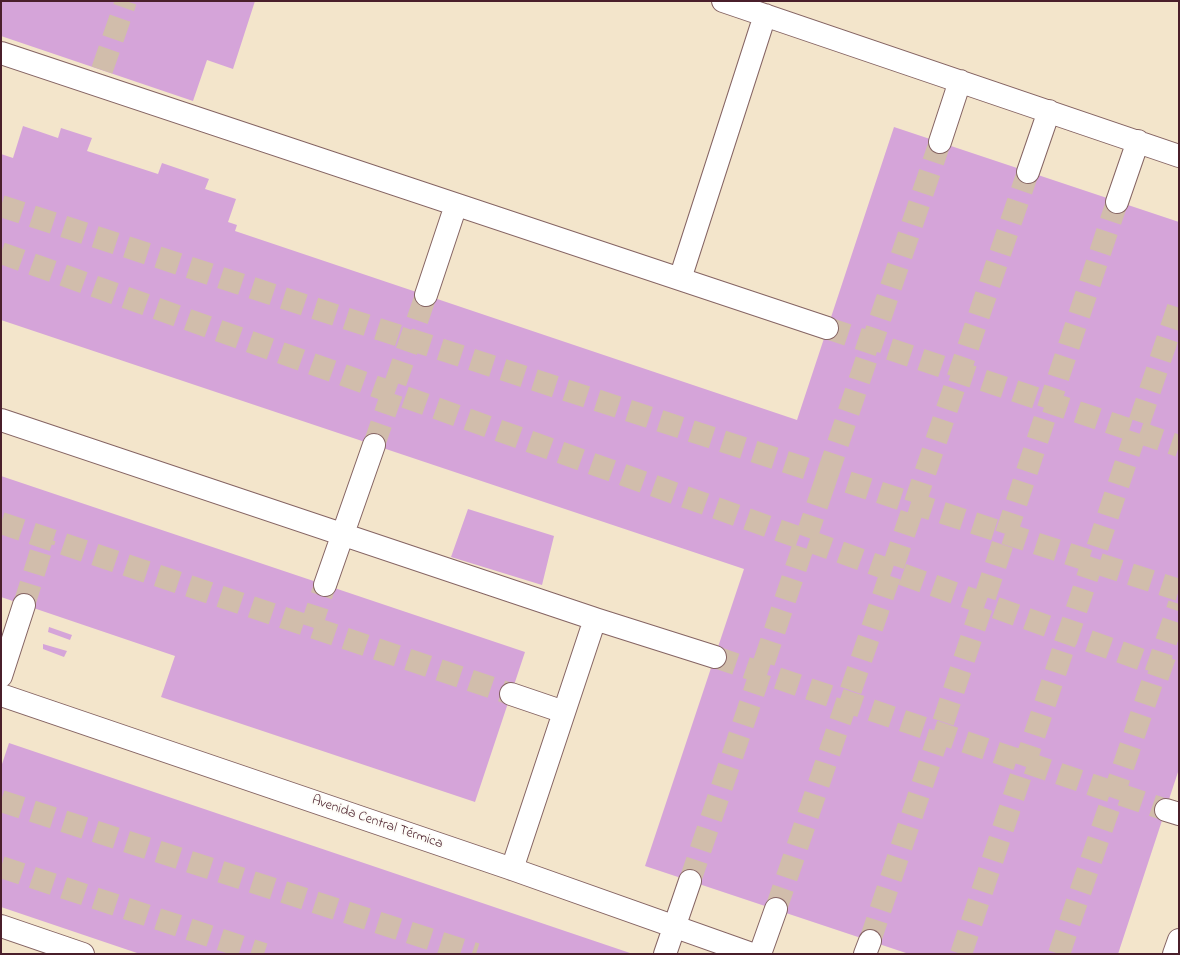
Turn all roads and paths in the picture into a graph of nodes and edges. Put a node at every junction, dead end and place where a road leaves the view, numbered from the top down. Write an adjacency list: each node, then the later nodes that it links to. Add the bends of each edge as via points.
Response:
1 (723, 1): 2 (lane)
2 (764, 15): 4 (lane); 12 (lane)
3 (1, 52): 11 (lane, via 99,77)
4 (960, 81): 5 (lane); 6 (lane)
5 (1049, 111): 7 (lane); 9 (lane)
6 (940, 142)
7 (1138, 142): 8 (lane); 10 (lane)
8 (1179, 156)
9 (1028, 172)
10 (1118, 202)
11 (456, 204): 12 (lane); 13 (lane)
12 (680, 279): 14 (lane)
13 (426, 295)
14 (827, 328)
15 (1, 420): 17 (lane)
16 (374, 445): 17 (lane)
17 (343, 534): 18 (lane); 20 (lane)
18 (325, 585)
19 (24, 605): 22 (lane)
20 (595, 619): 21 (lane); 25 (lane)
21 (715, 657)
22 (1, 676)
23 (511, 694): 25 (lane)
24 (1, 695): 26 (lane, Avenida Central Térmica)
25 (564, 712): 26 (lane)
26 (512, 869): 30 (lane, Avenida Central Térmica)
27 (690, 881): 30 (lane)
28 (776, 909): 34 (lane)
29 (1, 926): 31 (lane)
30 (674, 926): 32 (lane); 33 (lane, Avenida Central Térmica)
31 (83, 954)
32 (665, 954)
33 (752, 954)
34 (760, 954)

